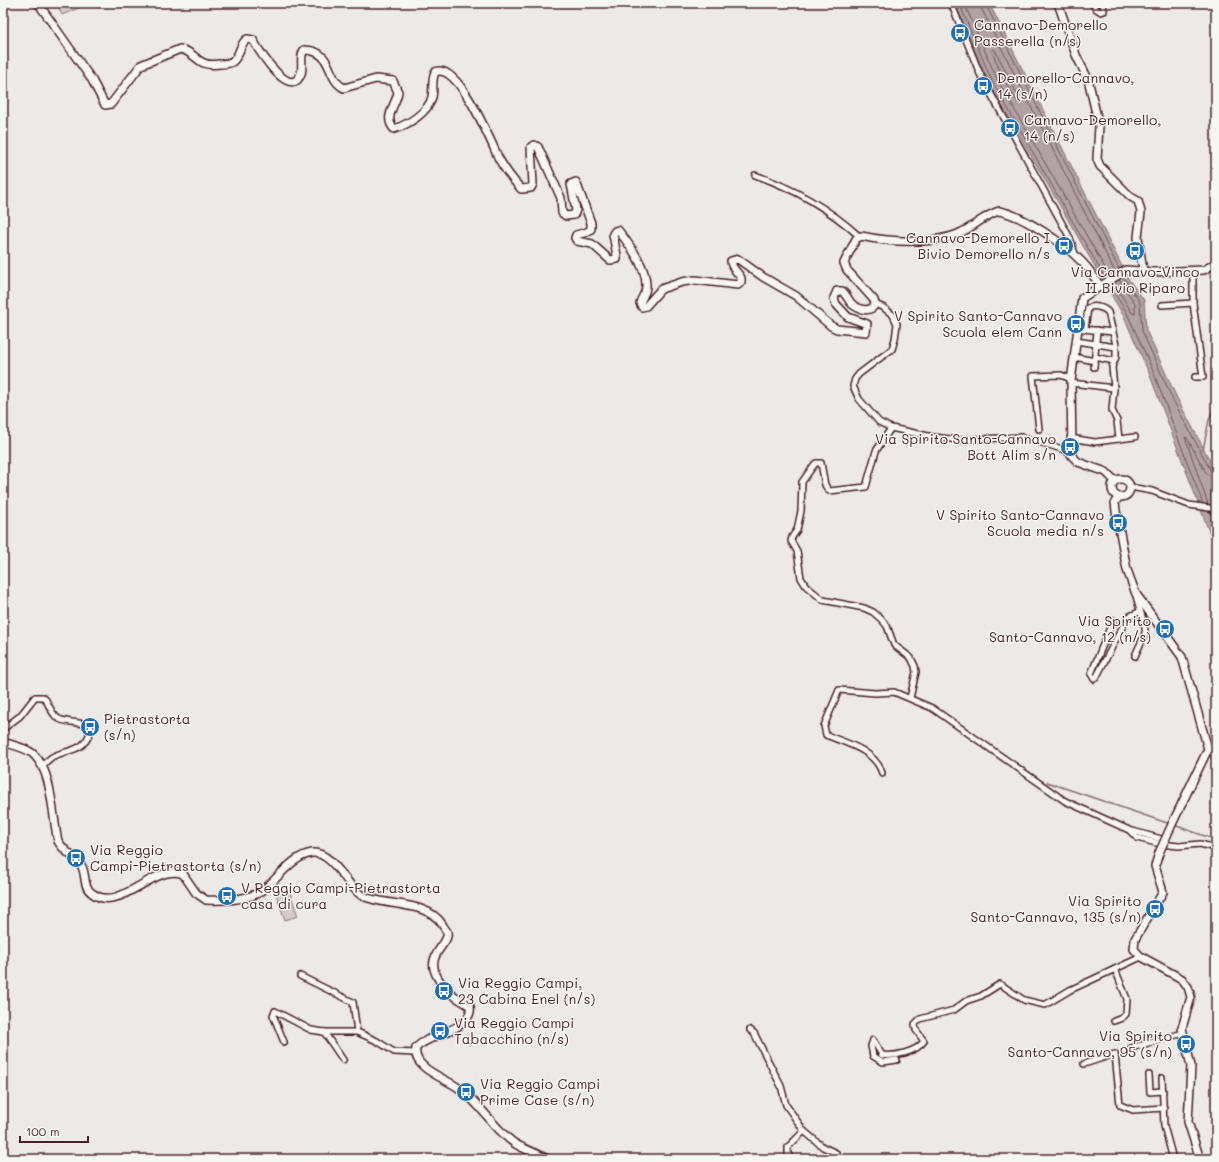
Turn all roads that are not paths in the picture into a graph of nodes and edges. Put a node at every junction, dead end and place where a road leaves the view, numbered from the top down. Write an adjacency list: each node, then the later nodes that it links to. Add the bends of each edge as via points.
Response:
1 (38, 3): 14 (street, via 92,80 105,105 111,104 141,65 180,49 204,64 231,62 236,58 242,42 247,39 253,40 259,52 288,82 298,79 304,50 317,52 324,58 336,81 344,88 376,79 392,81 398,92 388,119 394,128 406,123 428,106 432,98 435,72 446,72 461,87 479,116 500,160 521,189 531,188 533,184 531,147 534,145 540,151 561,198 562,213 566,216 574,215 576,210 571,184 576,182 591,229 576,235 575,238 592,244 613,261 617,256 612,234 618,230 636,252 644,276 645,292 640,303 642,307 647,306 661,289 682,282 695,280 738,284 741,278 731,266 731,261 735,259 796,296 837,329 863,333 867,329 865,322 848,317 836,304 834,295 837,291 845,293 853,305 862,309 869,310)
2 (950, 3): 8 (street, via 980,74 1070,238)
3 (1058, 3): 11 (street, via 1076,55 1088,79 1099,126 1097,159 1100,166 1138,201 1141,212 1138,237)
4 (1092, 3): 5 (street, via 1101,12 1104,11)
5 (1103, 3)
6 (756, 175): 7 (street, via 783,184 797,192)
7 (859, 236): 8 (street, via 884,241 941,238 958,234 999,211 1020,218); 14 (street, via 844,263)
8 (1075, 255): 12 (street)
9 (1216, 263): 10 (street, via 1204,270)
10 (1193, 270): 11 (street); 13 (street)
11 (1143, 271): 12 (street, via 1126,270)
12 (1101, 285): 16 (street, via 1082,298)
13 (1194, 303): 15 (street); 26 (street, via 1203,377)
14 (875, 304): 29 (street, via 893,315 897,324 896,339 892,349 859,374 854,386 859,399 874,418)
15 (1162, 304)
16 (1082, 328): 17 (street); 18 (street, via 1086,311 1092,306 1108,312); 19 (street)
17 (1097, 330): 18 (street); 20 (street)
18 (1113, 332): 21 (street)
19 (1076, 341): 20 (street); 22 (street)
20 (1095, 344): 21 (street); 23 (street)
21 (1116, 347): 24 (street)
22 (1074, 357): 23 (street); 27 (street)
23 (1095, 359): 24 (street); 25 (street)
24 (1114, 361): 28 (street)
25 (1094, 367)
26 (1196, 377)
27 (1071, 381): 28 (street); 30 (street, via 1061,375 1033,376); 32 (street)
28 (1114, 388): 33 (street, via 1112,410 1117,421)
29 (891, 428): 34 (street, via 933,438 959,440 1023,437 1065,450); 43 (street, via 876,451 866,487 827,490 821,463 814,465 802,482 801,511 797,530 791,541 797,551 801,578 806,586 823,600 874,612 887,626 894,645 911,658 916,672)
30 (1039, 429)
31 (1135, 437): 33 (street)
32 (1070, 438): 33 (street, via 1095,442); 34 (street)
33 (1119, 439)
34 (1072, 456): 35 (street, via 1078,462 1106,472)
35 (1115, 481): 36 (street, via 1122,479 1129,483); 37 (street, via 1112,488)
36 (1130, 487): 37 (street, via 1127,494); 38 (street, via 1152,491 1189,505)
37 (1119, 497): 39 (street, via 1115,502 1116,511 1127,570)
38 (1216, 509)
39 (1136, 594): 40 (street); 46 (street, via 1182,657)
40 (1139, 612): 41 (street, via 1124,622 1094,679 1091,674); 42 (street, via 1146,628)
41 (1113, 620)
42 (1135, 656)
43 (910, 698): 49 (street, via 894,692 875,693 842,689 837,693 824,726 826,735 859,748 880,765); 50 (street, via 932,708 1065,801)
44 (3, 729): 48 (street, via 39,696 46,700 53,715 58,719 88,726 90,732 80,747 52,757)
45 (3, 742): 48 (street, via 32,753)
46 (1208, 749): 47 (street); 51 (street, bridge)
47 (1216, 756)
48 (43, 766): 63 (street, via 58,841 83,867 87,887 91,893 99,897 114,898 173,872 184,874 196,893 206,900 255,895 293,863 304,856 316,853 326,857 360,894 431,914 447,932 434,956 435,971 448,992 470,1006 470,1010 464,1022 420,1043)
49 (882, 773)
50 (1129, 830): 51 (street); 52 (street, via 1137,838 1155,843 1178,846 1200,844)
51 (1165, 840): 53 (street, bridge, via 1154,866 1163,892 1135,939 1134,949)
52 (1216, 848)
53 (1141, 957): 54 (street); 60 (street, via 1182,979 1188,987 1191,997 1182,1028)
54 (1115, 969): 56 (street, via 1127,998 1126,1014); 65 (street, via 1045,1005 1024,1000 1000,984 954,1010 920,1019 916,1024 916,1030 924,1041 920,1046 891,1056 882,1055 873,1040 873,1056 883,1062)
55 (300, 976): 59 (street, via 350,999 353,1002)
56 (1114, 1021)
57 (750, 1030): 71 (street, via 754,1033 781,1086 786,1105)
58 (324, 1032): 59 (street); 61 (street, via 302,1027 275,1011 273,1015); 64 (street)
59 (357, 1032): 63 (street, via 378,1041 394,1052)
60 (1183, 1033): 62 (street); 73 (street, via 1191,1066 1188,1122)
61 (284, 1042)
62 (1130, 1048)
63 (415, 1053): 74 (street, via 422,1065 460,1089 481,1107 507,1137 525,1149)
64 (343, 1060)
65 (897, 1060)
66 (1084, 1064): 70 (street, via 1115,1054 1120,1105 1134,1110)
67 (1149, 1075): 69 (street, via 1150,1092)
68 (1162, 1078): 69 (street)
69 (1163, 1091): 70 (street)
70 (1164, 1108): 76 (street, via 1164,1126)
71 (804, 1131): 72 (street); 75 (street, via 788,1147 788,1155)
72 (836, 1154)
73 (1197, 1158)
74 (548, 1159)
75 (792, 1159)
76 (1173, 1159)

